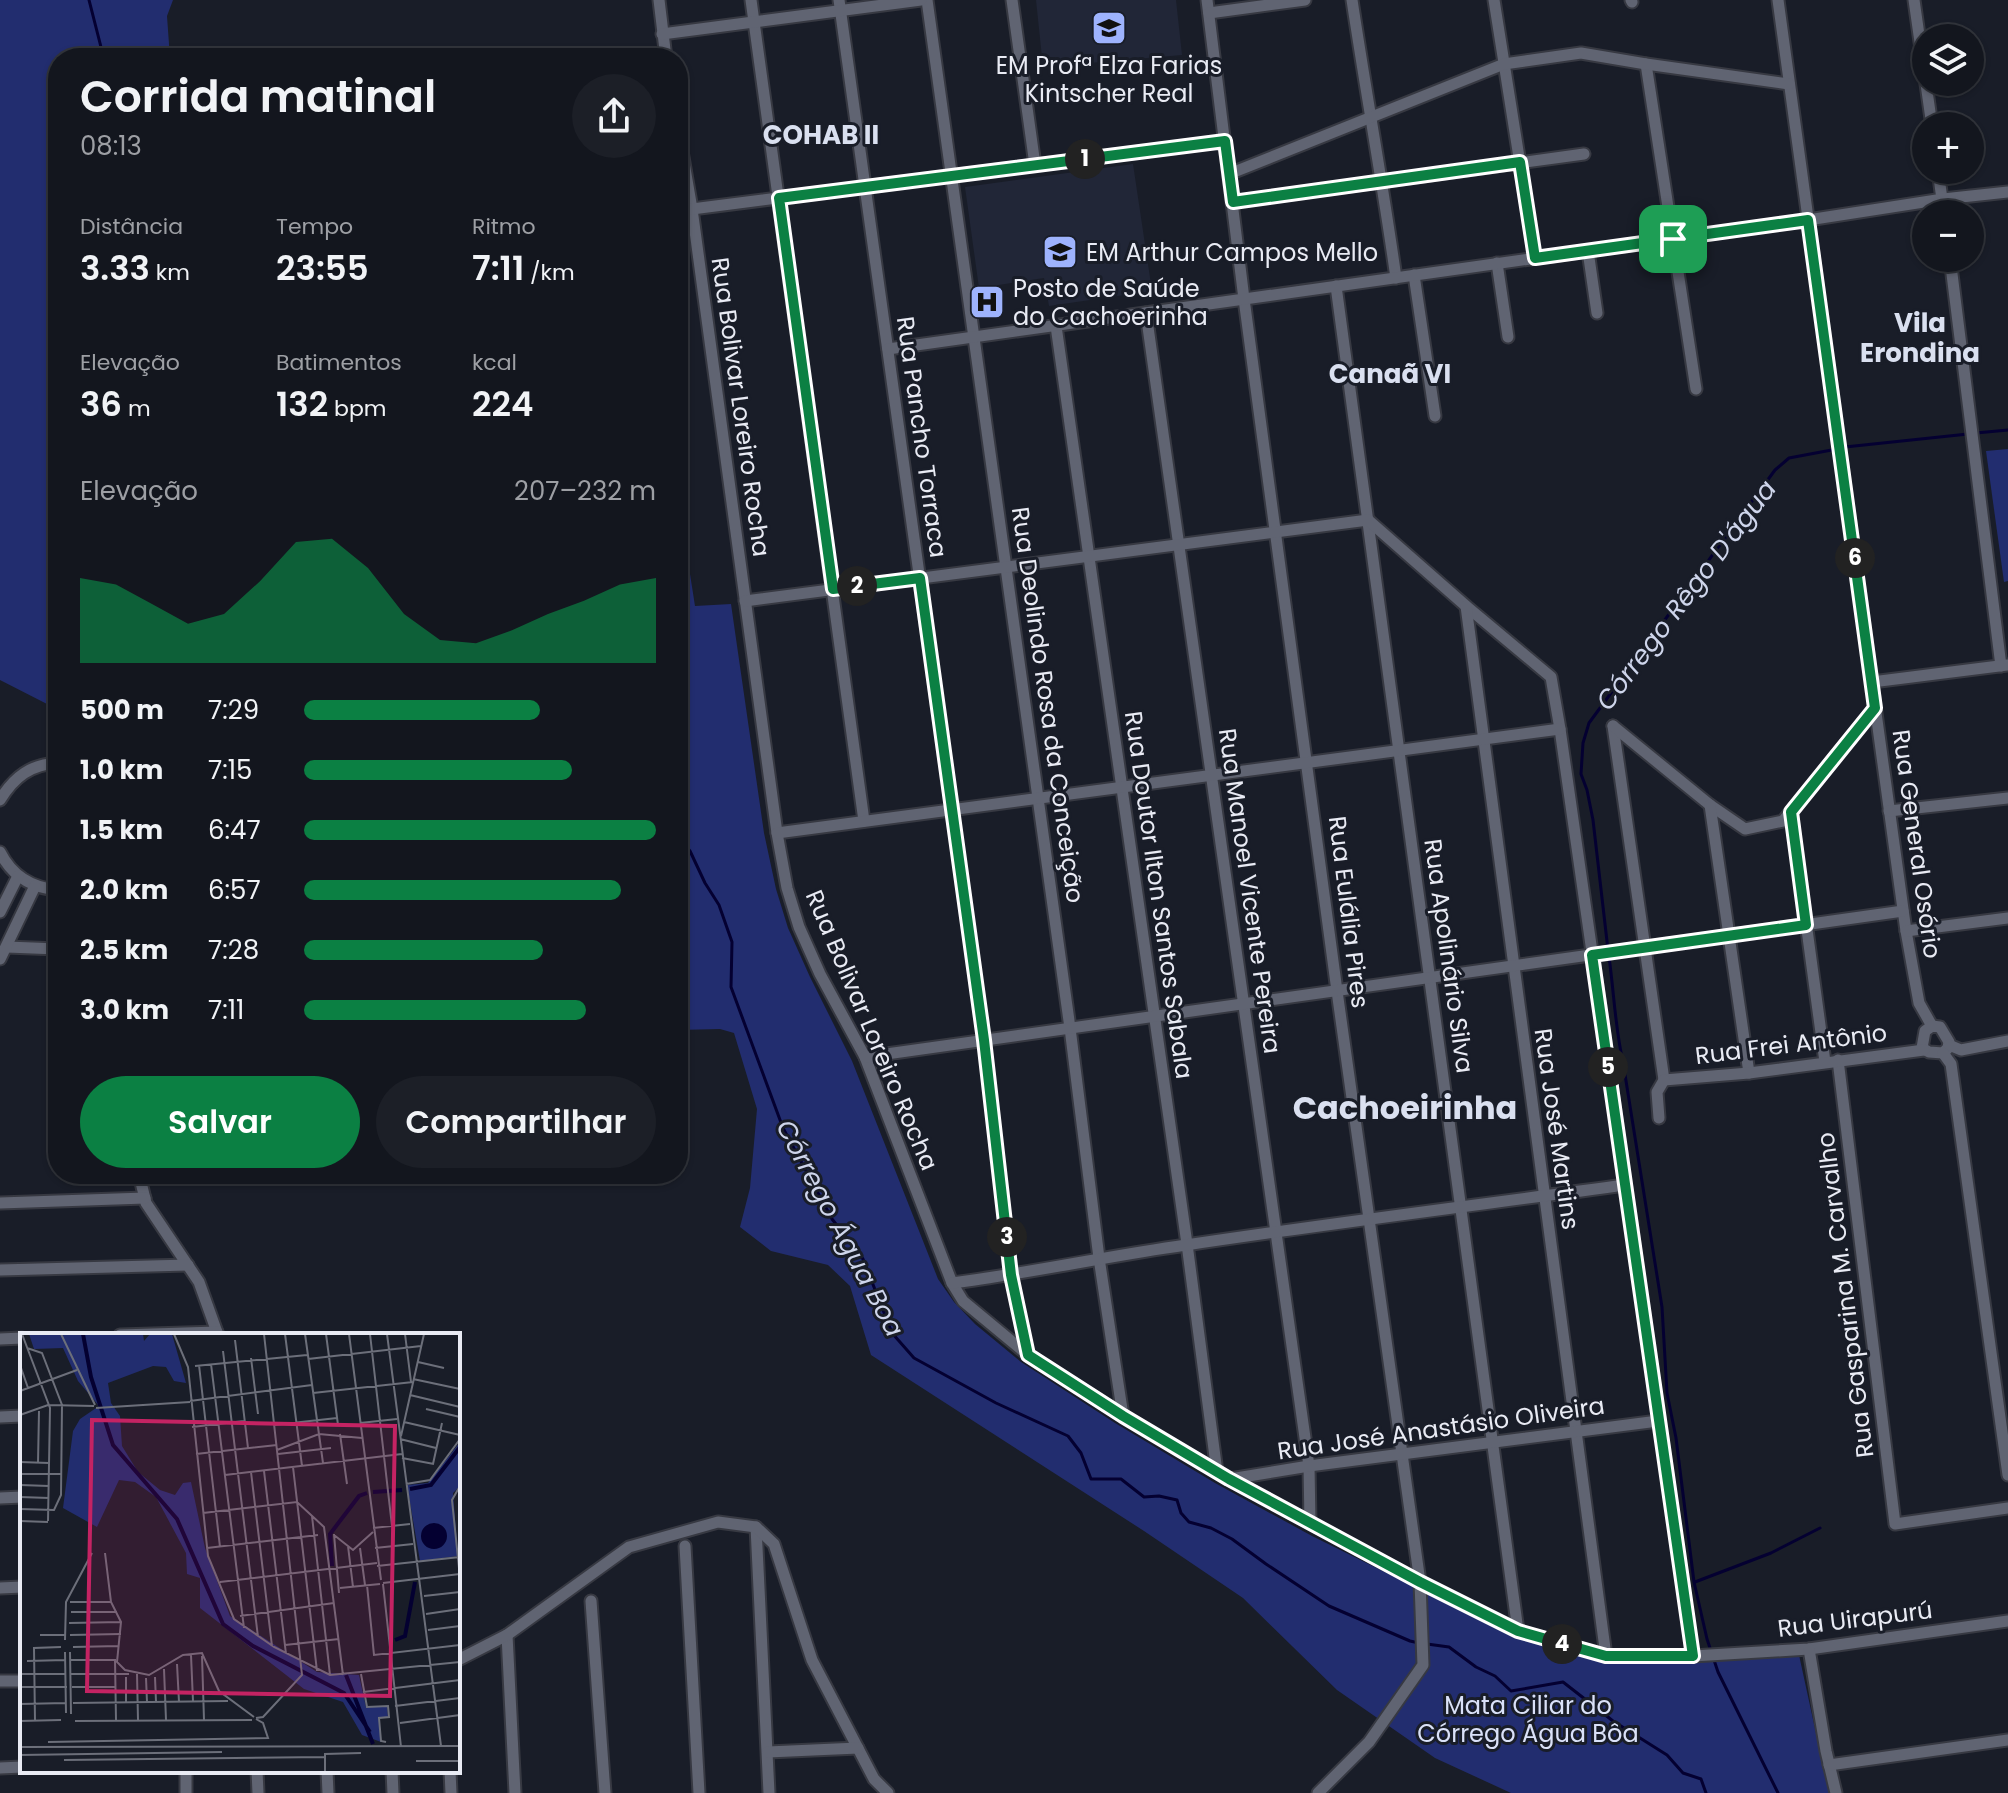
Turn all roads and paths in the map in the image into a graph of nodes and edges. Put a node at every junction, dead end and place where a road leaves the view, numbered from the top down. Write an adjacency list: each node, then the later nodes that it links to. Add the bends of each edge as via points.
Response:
1 (659, 0): 15 (street)
2 (751, 0): 14 (street)
3 (921, 0): 12 (street)
4 (927, 0): 27 (street, Rua Deolindo Rosa da Conceição)
5 (1012, 0): 25 (street)
6 (1207, 0): 13 (street, Rua Eulália Pires)
7 (1305, 0): 13 (street)
8 (1352, 0): 21 (street)
9 (1494, 0): 17 (street)
10 (1778, 0): 19 (street, Rua General Osório)
11 (1914, 0): 20 (street)
12 (840, 5): 14 (street); 31 (street, Rua Pancho Torraca)
13 (1209, 13): 22 (street, Rua Eulália Pires)
14 (755, 22): 15 (street); 33 (street)
15 (662, 34): 16 (street)
16 (664, 48)
17 (1504, 64): 18 (street, via 1581,53); 21 (street); 24 (street)
18 (1646, 64): 19 (street); 38 (street)
19 (1789, 84): 37 (street, Rua General Osório)
20 (1930, 112)
21 (1370, 117): 26 (street); 28 (street)
22 (1225, 141): 25 (street); 26 (street, Rua Eulália Pires)
23 (1584, 154): 24 (street)
24 (1520, 162): 28 (street); 40 (street)
25 (1035, 165): 27 (street)
26 (1229, 174): 35 (street, Rua Eulália Pires)
27 (952, 176): 31 (street); 50 (street, Rua Deolindo Rosa da Conceição)
28 (1382, 181): 35 (street); 44 (street)
29 (1940, 184): 34 (street)
30 (688, 186): 36 (street, Rua Bolivar Loreiro Rocha)
31 (865, 187): 33 (street); 52 (street, Rua Pancho Torraca)
32 (2008, 192): 34 (street)
33 (779, 198): 36 (street); 61 (street)
34 (1943, 199): 37 (street)
35 (1233, 202): 46 (street, Rua Eulália Pires)
36 (692, 209): 62 (street, Rua Bolivar Loreiro Rocha)
37 (1808, 220): 38 (street); 65 (street, Rua General Osório)
38 (1673, 239): 39 (street); 53 (street)
39 (1588, 251): 40 (street); 48 (street)
40 (1535, 258): 41 (street)
41 (1497, 263): 43 (street); 51 (street)
42 (1952, 272): 64 (street)
43 (1414, 275): 44 (street); 54 (street)
44 (1396, 278): 45 (street)
45 (1336, 286): 46 (street); 55 (street, Rua Apolinário Silva)
46 (1244, 299): 47 (street); 56 (street, Rua Eulália Pires)
47 (1146, 313): 49 (street); 57 (street, Rua Manoel Vicente Pereira)
48 (1597, 313)
49 (1056, 326): 50 (street); 58 (street, Rua Doutor Ilton Santos Sabala)
50 (974, 337): 52 (street); 59 (street, Rua Deolindo Rosa da Conceição)
51 (1508, 337)
52 (888, 349): 60 (street, Rua Pancho Torraca)
53 (1696, 389)
54 (1435, 416)
55 (1368, 520): 56 (street); 63 (street); 69 (street, Rua Apolinário Silva)
56 (1276, 532): 57 (street); 70 (street, Rua Eulália Pires)
57 (1178, 545): 58 (street); 72 (street, Rua Manoel Vicente Pereira)
58 (1089, 556): 59 (street); 73 (street, Rua Doutor Ilton Santos Sabala)
59 (1006, 567): 60 (street); 74 (street, Rua Deolindo Rosa da Conceição)
60 (920, 578): 61 (street); 78 (street, Rua Pancho Torraca)
61 (833, 589): 62 (street); 81 (street)
62 (745, 601): 82 (street, Rua Bolivar Loreiro Rocha)
63 (1466, 606): 67 (street, via 1551,677); 68 (street, Rua José Martins)
64 (2004, 665): 65 (street)
65 (1872, 682): 66 (street, Rua General Osório)
66 (1875, 708): 79 (street, Rua General Osório); 80 (street)
67 (1560, 729): 68 (street); 96 (street)
68 (1484, 739): 69 (street); 98 (street, Rua José Martins)
69 (1399, 750): 70 (street); 99 (street, Rua Apolinário Silva)
70 (1307, 762): 72 (street); 100 (street, Rua Eulália Pires)
71 (48, 764): 76 (street, via 26,771)
72 (1211, 775): 73 (street); 101 (street, Rua Manoel Vicente Pereira)
73 (1122, 787): 74 (street); 102 (street, Rua Doutor Ilton Santos Sabala)
74 (1038, 798): 78 (street); 104 (street, Rua Deolindo Rosa da Conceição)
75 (2008, 798): 79 (street)
76 (0, 800)
77 (1710, 805): 80 (street, via 1745,829 1783,821); 92 (street); 94 (street, via 1613,726)
78 (952, 809): 81 (street); 105 (street, Rua Pancho Torraca)
79 (1889, 811): 87 (street, Rua General Osório)
80 (1791, 812): 90 (street)
81 (864, 821): 82 (street)
82 (777, 833): 109 (street, Rua Bolivar Loreiro Rocha, via 799,927)
83 (0, 852): 84 (street)
84 (18, 876): 85 (street); 88 (street)
85 (35, 886): 86 (street); 93 (street)
86 (48, 889)
87 (1903, 911): 90 (street); 91 (street, Rua General Osório)
88 (0, 912)
89 (2008, 918): 91 (street)
90 (1806, 925): 92 (street); 111 (street)
91 (1906, 931): 103 (street, Rua General Osório, via 1919,1003)
92 (1730, 937): 94 (street); 112 (street)
93 (7, 947): 95 (street); 97 (street)
94 (1646, 948): 96 (street); 113 (street)
95 (48, 949)
96 (1596, 955): 98 (street); 116 (street)
97 (0, 959)
98 (1514, 966): 99 (street); 117 (street, Rua José Martins)
99 (1430, 978): 100 (street); 120 (street, Rua Apolinário Silva)
100 (1337, 991): 101 (street); 121 (street, Rua Eulália Pires)
101 (1243, 1004): 102 (street); 122 (street, Rua Manoel Vicente Pereira)
102 (1154, 1016): 104 (street); 123 (street, Rua Doutor Ilton Santos Sabala)
103 (1932, 1026): 107 (street, via 1940,1027 1949,1042); 108 (street, via 1925,1031)
104 (1070, 1028): 105 (street); 124 (street, Rua Deolindo Rosa da Conceição)
105 (984, 1040): 109 (street); 127 (street, Rua Pancho Torraca)
106 (2008, 1041): 107 (street)
107 (1946, 1049): 108 (street); 142 (street)
108 (1924, 1050): 110 (street, Rua Frei Antônio)
109 (865, 1057): 128 (street, Rua Bolivar Loreiro Rocha)
110 (1838, 1060): 111 (street, Rua Frei Antônio); 146 (street, Rua Gasparina M. Carvalho, via 1895,1524)
111 (1825, 1062): 112 (street, Rua Frei Antônio)
112 (1749, 1073): 113 (street, Rua Frei Antônio)
113 (1664, 1080): 114 (street, via 1657,1092)
114 (1659, 1118)
115 (142, 1184): 118 (street)
116 (1625, 1185): 117 (street); 136 (street)
117 (1544, 1196): 120 (street); 137 (street, Rua José Martins)
118 (145, 1198): 119 (street); 125 (street)
119 (0, 1203)
120 (1461, 1207): 121 (street); 138 (street, Rua Apolinário Silva)
121 (1370, 1219): 122 (street); 139 (street, Rua Eulália Pires)
122 (1275, 1232): 123 (street); 140 (street, Rua Manoel Vicente Pereira)
123 (1187, 1244): 124 (street); 141 (street, Rua Doutor Ilton Santos Sabala)
124 (1099, 1258): 127 (street); 134 (street, Rua Deolindo Rosa da Conceição)
125 (188, 1265): 126 (street); 129 (street)
126 (0, 1270)
127 (1011, 1275): 128 (street); 132 (street, Rua Pancho Torraca)
128 (952, 1283): 132 (street, Rua Bolivar Loreiro Rocha, via 963,1301)
129 (217, 1333)
130 (20, 1338): 131 (street)
131 (0, 1339)
132 (1028, 1355): 134 (street, Rua Bolivar Loreiro Rocha)
133 (20, 1416): 135 (street)
134 (1123, 1416): 141 (street, Rua Bolivar Loreiro Rocha)
135 (0, 1417)
136 (1658, 1421): 137 (street, Rua José Anastásio Oliveira); 159 (street)
137 (1575, 1432): 138 (street, Rua José Anastásio Oliveira); 158 (street, Rua José Martins)
138 (1493, 1442): 139 (street, Rua José Anastásio Oliveira); 155 (street, Rua Apolinário Silva)
139 (1402, 1454): 140 (street, Rua José Anastásio Oliveira); 150 (street, Rua Eulália Pires)
140 (1309, 1466): 143 (street, Rua José Anastásio Oliveira); 147 (street, Rua Manoel Vicente Pereira)
141 (1217, 1472): 143 (street, Rua Bolivar Loreiro Rocha)
142 (2008, 1475)
143 (1229, 1479): 147 (street, Rua Bolivar Loreiro Rocha)
144 (20, 1497): 145 (street)
145 (0, 1498)
146 (2008, 1508)
147 (1310, 1523): 150 (street, Rua Bolivar Loreiro Rocha)
148 (756, 1527): 156 (street, via 718,1522 629,1547); 163 (street, via 774,1544 812,1660); 164 (street)
149 (685, 1546): 178 (street)
150 (1420, 1582): 155 (street, Rua Bolivar Loreiro Rocha); 181 (street, Rua Eulália Pires, via 1423,1665 1369,1742)
151 (20, 1587): 152 (street)
152 (0, 1588)
153 (591, 1601): 177 (street)
154 (2008, 1621): 157 (street, Rua Uirapurú)
155 (1518, 1631): 158 (street, Rua Bolivar Loreiro Rocha)
156 (507, 1635): 161 (street); 176 (street)
157 (1809, 1649): 160 (street, Rua Uirapurú); 165 (street)
158 (1606, 1656): 159 (street, Rua Bolivar Loreiro Rocha)
159 (1693, 1656): 160 (street, Rua Bolivar Loreiro Rocha)
160 (1707, 1656)
161 (460, 1659)
162 (2008, 1740): 165 (street)
163 (858, 1748): 164 (street); 180 (street)
164 (768, 1752): 179 (street)
165 (1828, 1759): 182 (street)
166 (20, 1767): 167 (street)
167 (0, 1768)
168 (257, 1773): 172 (street)
169 (327, 1773): 173 (street)
170 (392, 1773): 174 (street)
171 (450, 1773): 175 (street)
172 (258, 1793)
173 (328, 1793)
174 (393, 1793)
175 (451, 1793)
176 (515, 1793)
177 (605, 1793)
178 (699, 1793)
179 (769, 1793)
180 (888, 1793)
181 (1318, 1793)
182 (1836, 1793)

